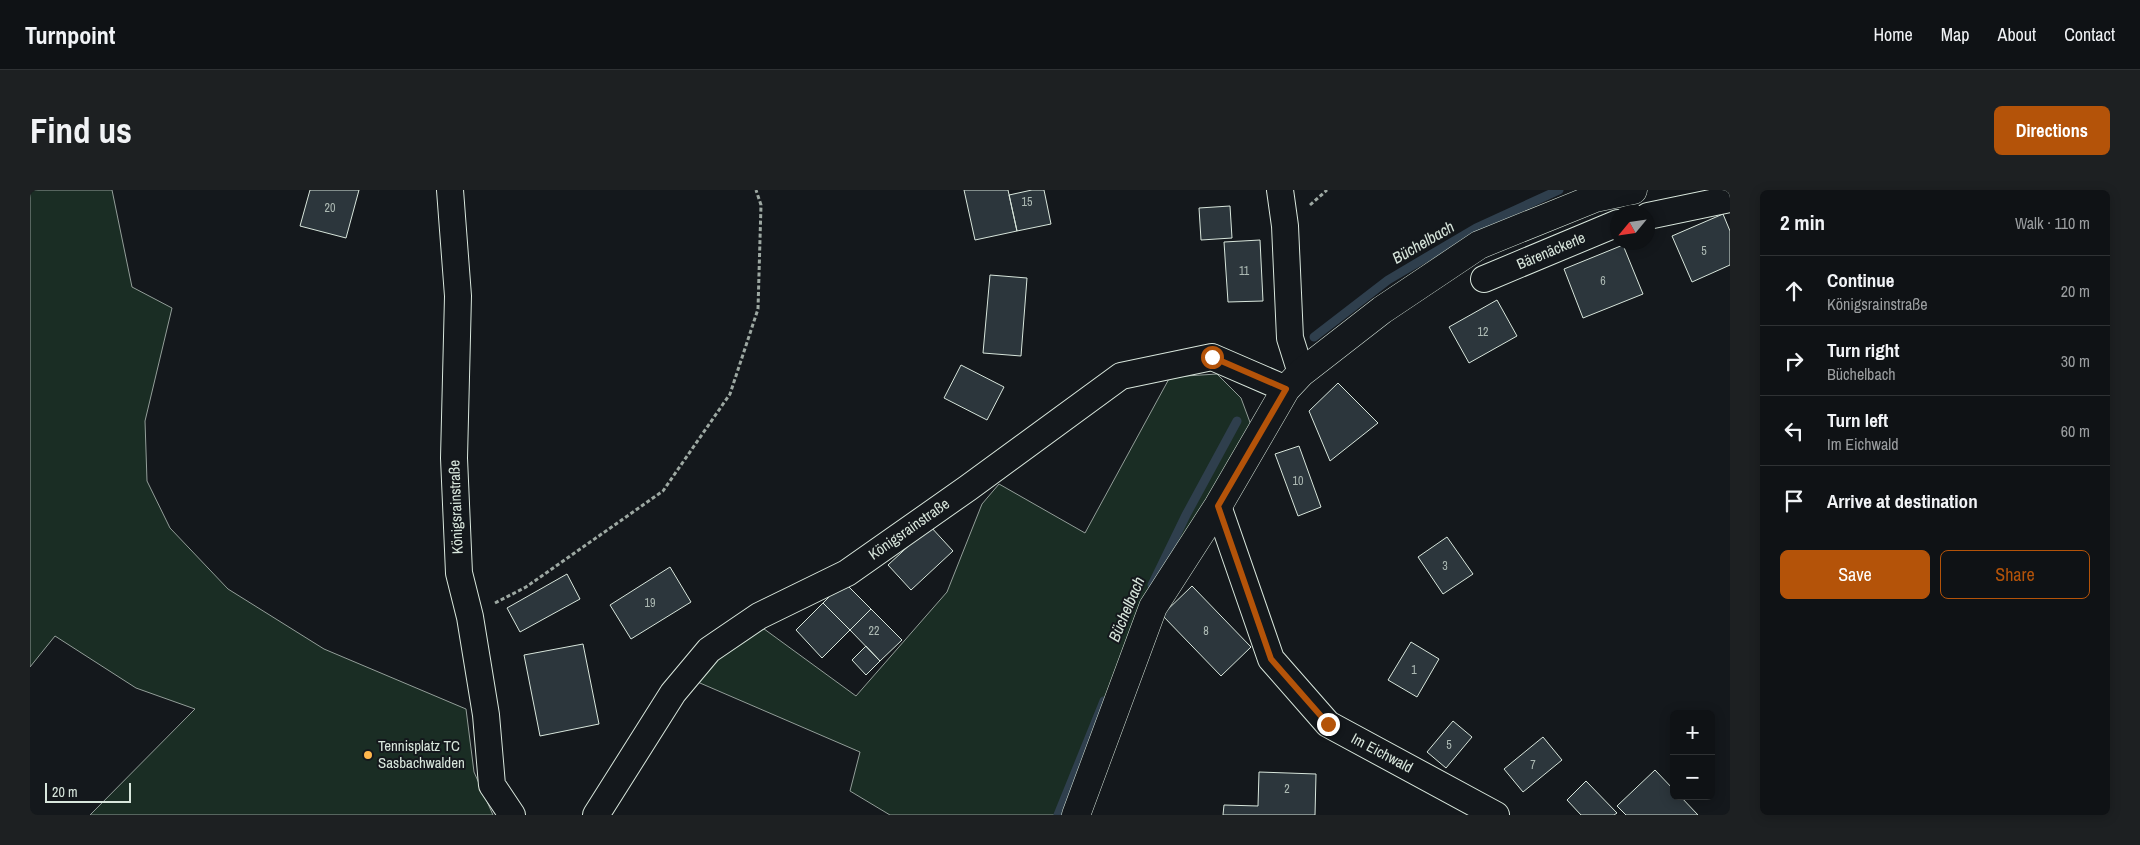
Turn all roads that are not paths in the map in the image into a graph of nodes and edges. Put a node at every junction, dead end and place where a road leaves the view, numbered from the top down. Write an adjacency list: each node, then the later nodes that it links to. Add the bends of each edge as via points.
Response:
1 (450, 190): 10 (street, Königsrainstraße, via 458,296 454,458 459,573 470,617 486,715 492,785)
2 (1280, 190): 8 (street)
3 (1634, 190): 8 (street, via 1595,198 1479,245 1382,310)
4 (1730, 199): 5 (street)
5 (1655, 215)
6 (1610, 227): 7 (street, Bärenäckerle)
7 (1484, 279)
8 (1294, 381): 9 (street); 11 (street, Königsrainstraße, via 1212,357 1121,376 847,573 759,616 709,650 673,693)
9 (1218, 506): 12 (street, via 1153,607); 13 (street, Im Eichwald, via 1271,659 1328,724)
10 (512, 815)
11 (596, 815)
12 (1076, 815)
13 (1496, 815)

